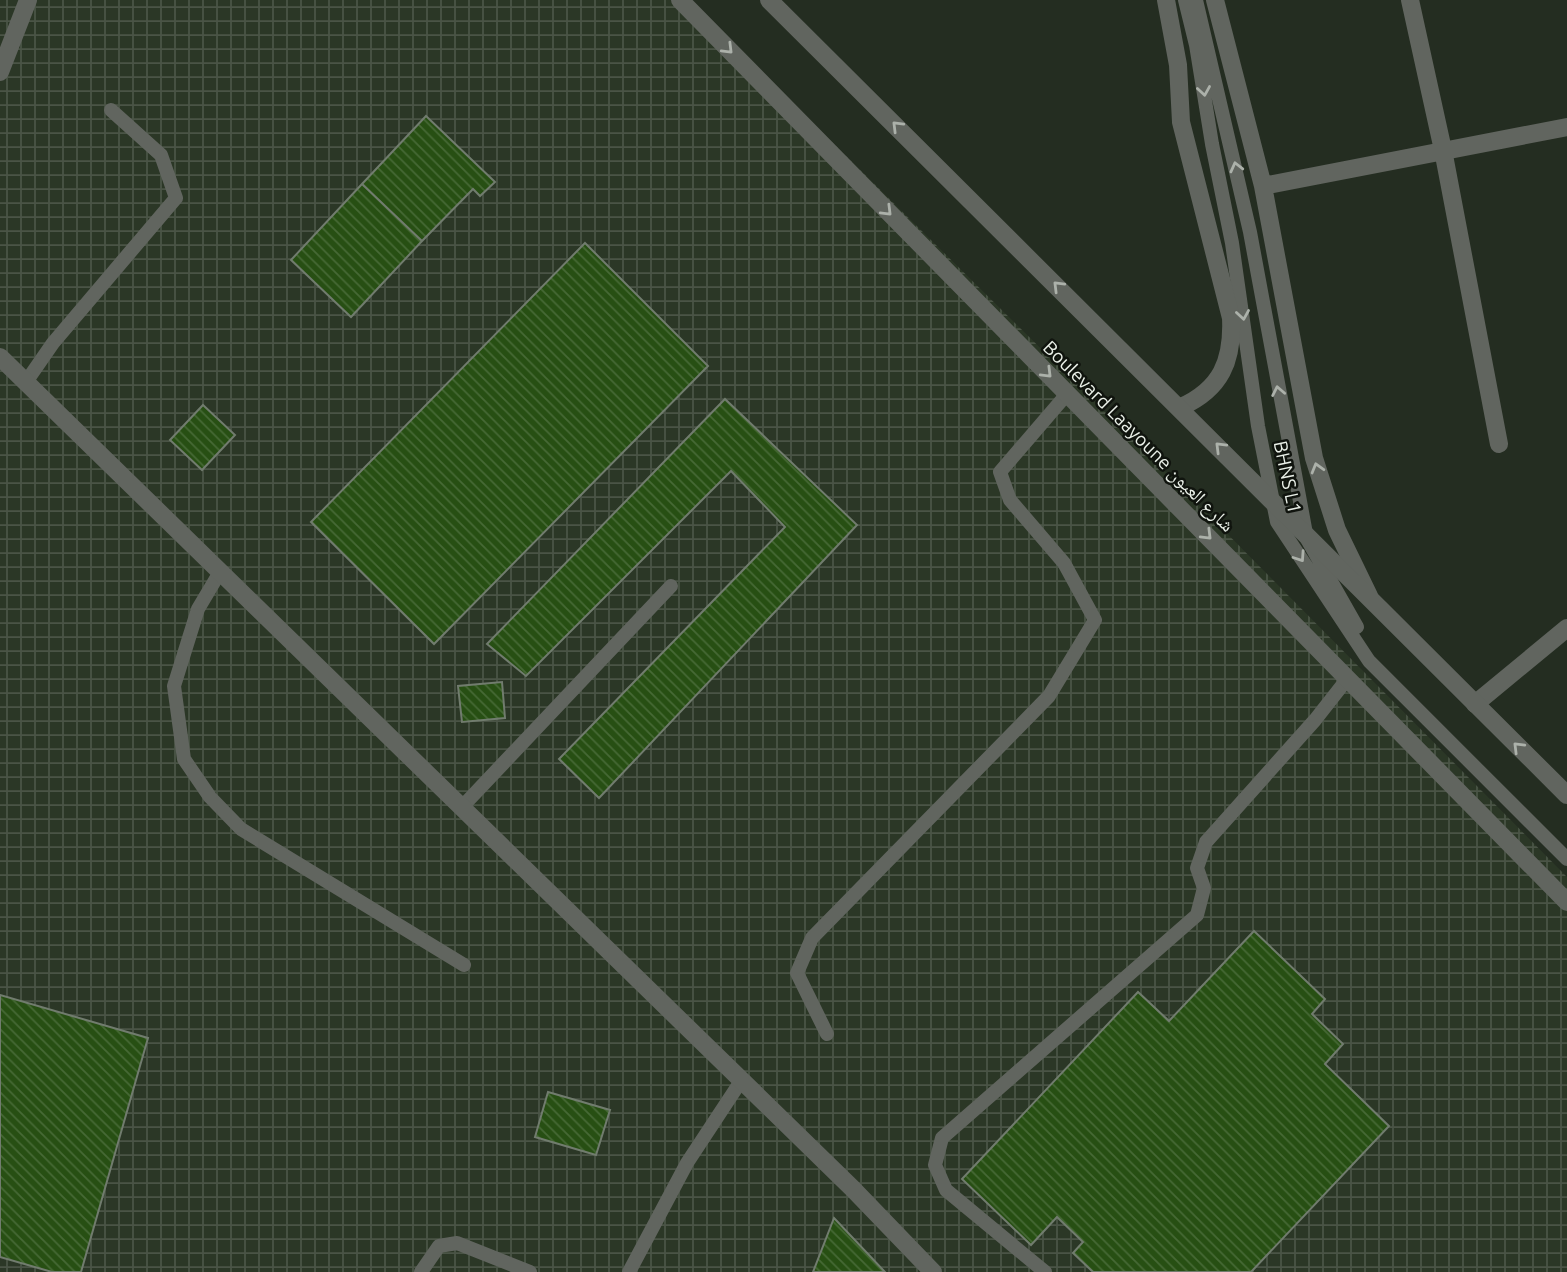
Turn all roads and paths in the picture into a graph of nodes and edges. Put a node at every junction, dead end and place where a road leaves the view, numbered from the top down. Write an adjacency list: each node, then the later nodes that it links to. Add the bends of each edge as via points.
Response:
1 (27, 0): 9 (street)
2 (680, 0): 16 (street, Boulevard Laayoune شارع العيون, one-way to 16)
3 (769, 0): 17 (street, one-way to 3)
4 (1166, 0): 17 (street, via 1178,65 1181,122 1231,318 1230,355 1213,388)
5 (1185, 0): 19 (lane, BHNS L1, one-way to 19, via 1232,243)
6 (1196, 0): 20 (lane, BHNS L1, one-way to 6, via 1250,232)
7 (1215, 0): 13 (street)
8 (1410, 0): 12 (street)
9 (0, 72)
10 (111, 110): 15 (lane, via 161,155 176,198 53,343)
11 (1567, 127): 12 (street)
12 (1443, 150): 13 (street); 18 (street)
13 (1263, 186): 23 (street, one-way to 13, via 1337,530 1314,458)
14 (0, 357): 15 (street)
15 (26, 382): 21 (street)
16 (1068, 394): 25 (street, Boulevard Laayoune شارع العيون, one-way to 25); 33 (lane, via 1000,472 1010,500 1064,564 1095,620 1049,696 812,938 797,973)
17 (1181, 407): 19 (street, one-way to 17)
18 (1499, 444)
19 (1270, 498): 20 (street); 30 (lane, BHNS L1, one-way to 30, via 1277,522 1369,660)
20 (1307, 539): 23 (street); 29 (lane, BHNS L1, via 1371,652)
21 (220, 572): 28 (street); 32 (lane, via 198,609 174,686 184,760 241,829)
22 (671, 586): 28 (lane)
23 (1370, 599): 26 (street)
24 (1567, 628): 26 (street)
25 (1348, 678): 31 (street, Boulevard Laayoune شارع العيون); 39 (lane, via 1206,842 1197,868 1204,888 1197,915 942,1138 935,1165 946,1190)
26 (1475, 704): 27 (street, one-way to 26)
27 (1567, 795)
28 (461, 808): 34 (street)
29 (1567, 848)
30 (1567, 859)
31 (1567, 902)
32 (464, 965)
33 (827, 1034)
34 (741, 1081): 37 (lane, via 687,1163); 38 (street)
35 (421, 1272): 36 (lane, via 439,1246 457,1244)
36 (530, 1272)
37 (629, 1272)
38 (933, 1272)
39 (1045, 1272)

